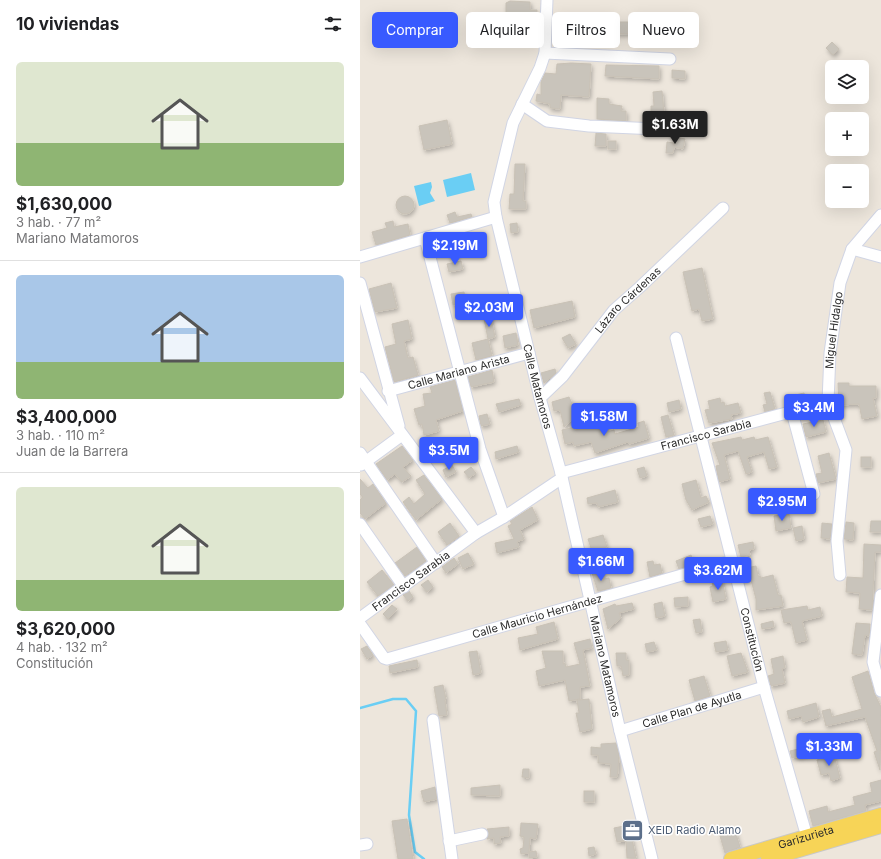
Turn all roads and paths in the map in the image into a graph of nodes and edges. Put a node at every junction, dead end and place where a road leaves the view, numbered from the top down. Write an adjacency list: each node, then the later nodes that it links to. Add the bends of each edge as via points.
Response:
1 (547, 0): 2 (street, Calle Matamoros)
2 (544, 53): 3 (street); 4 (street, Calle Matamoros, via 540,68)
3 (670, 59)
4 (522, 104): 5 (street, via 547,121); 8 (street, Calle Matamoros, via 513,123 494,202)
5 (657, 129)
6 (723, 208): 19 (street, Lázaro Cárdenas, via 614,310 563,376)
7 (881, 215): 10 (street, Miguel Hidalgo)
8 (496, 217): 9 (street); 15 (street, Calle Matamoros)
9 (425, 238): 11 (street); 16 (street)
10 (852, 249): 12 (street); 20 (street, Miguel Hidalgo, via 840,283 830,353)
11 (360, 256)
12 (881, 257)
13 (360, 283): 18 (street)
14 (676, 338): 23 (street, Constitución)
15 (529, 353): 16 (street, Calle Mariano Arista); 19 (street, Calle Matamoros)
16 (461, 370): 18 (street, Calle Mariano Arista); 27 (street, via 480,449)
17 (360, 378): 22 (street)
18 (388, 391): 22 (street)
19 (540, 398): 25 (street, Calle Matamoros)
20 (828, 402): 21 (street, Francisco Sarabia); 32 (street, Miguel Hidalgo, via 846,450 837,541)
21 (792, 412): 23 (street, Francisco Sarabia); 26 (street)
22 (402, 435): 24 (street); 29 (street)
23 (700, 436): 25 (street, Francisco Sarabia); 30 (street, Constitución)
24 (362, 460): 31 (street)
25 (562, 475): 27 (street, Francisco Sarabia); 35 (street, Mariano Matamoros)
26 (814, 494)
27 (504, 517): 29 (street, Francisco Sarabia)
28 (360, 524): 33 (street)
29 (476, 533): 31 (street, Francisco Sarabia)
30 (731, 561): 35 (street, Calle Mauricio Hernández); 39 (street, Constitución)
31 (436, 563): 33 (street, Francisco Sarabia)
32 (840, 575)
33 (404, 587): 37 (street, Francisco Sarabia)
34 (881, 595): 36 (street)
35 (590, 602): 38 (street, Calle Mauricio Hernández, via 388,659 384,658); 42 (street, Mariano Matamoros)
36 (880, 614): 40 (street, via 872,662)
37 (360, 618)
38 (360, 624)
39 (764, 687): 42 (street, Calle Plan de Ayutla); 47 (street, Constitución)
40 (881, 691)
41 (433, 720): 46 (street)
42 (620, 731): 50 (street, Mariano Matamoros)
43 (881, 816): 47 (main road, Garizurieta)
44 (881, 826): 47 (main road, Garizurieta)
45 (482, 834): 46 (street)
46 (449, 841): 49 (street)
47 (808, 842): 48 (main road, Garizurieta); 52 (main road, Garizurieta)
48 (748, 856): 51 (main road, Garizurieta)
49 (452, 859)
50 (652, 859)
51 (731, 859)
52 (768, 859)

